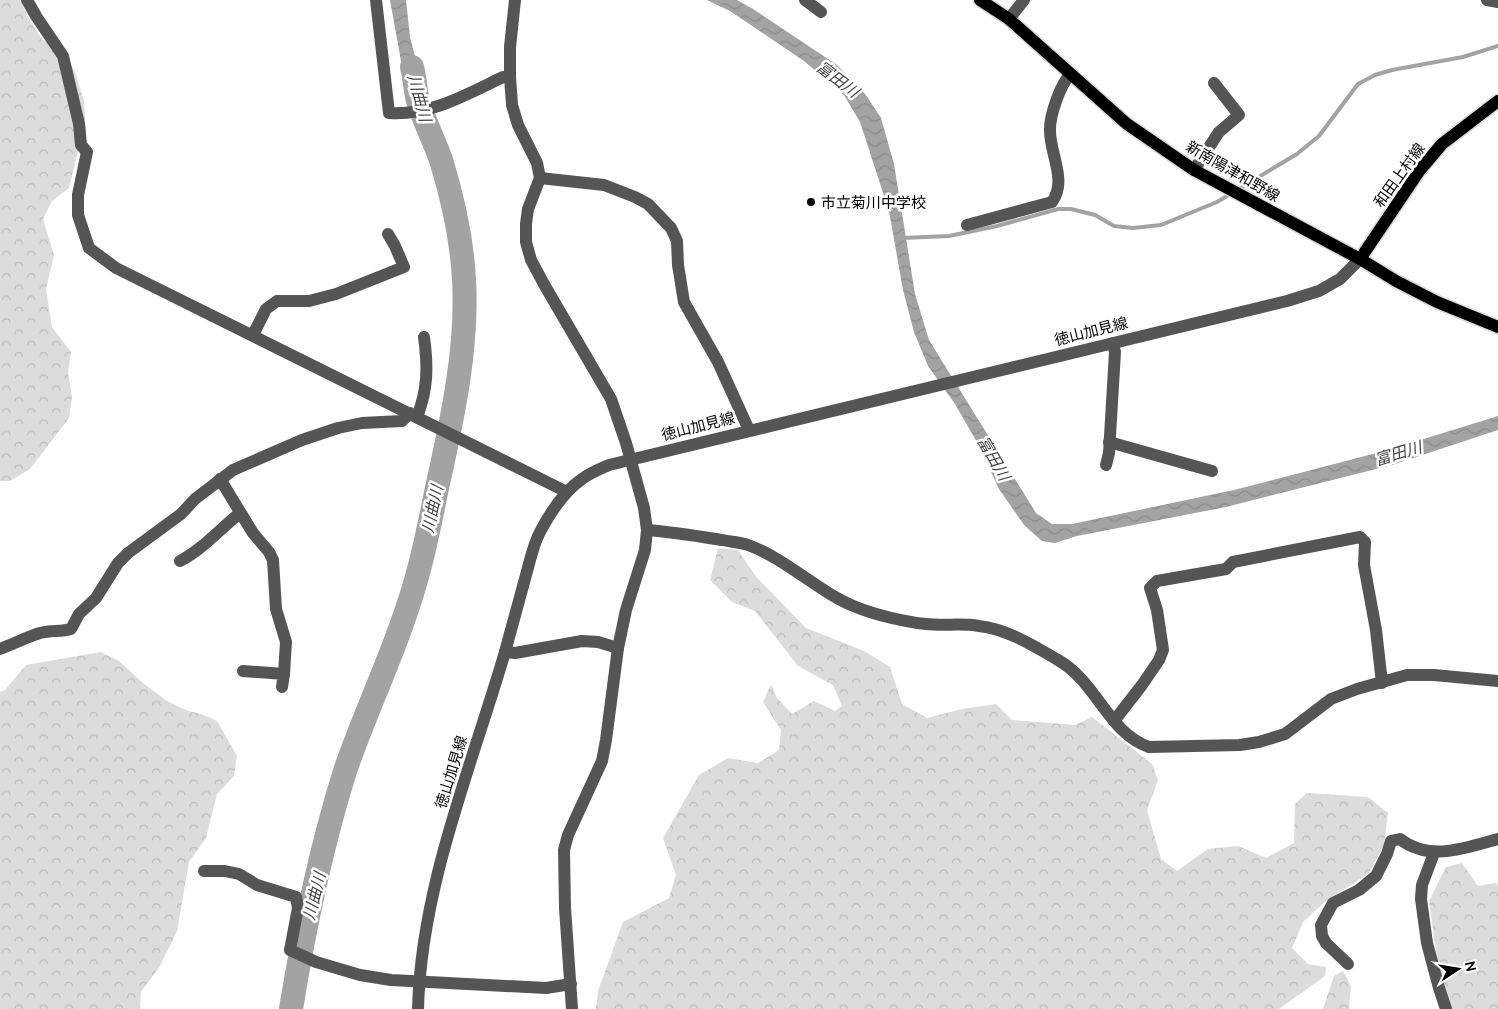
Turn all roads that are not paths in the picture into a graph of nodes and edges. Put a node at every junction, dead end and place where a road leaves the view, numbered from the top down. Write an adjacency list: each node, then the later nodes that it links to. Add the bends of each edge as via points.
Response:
1 (27, 0): 21 (street, via 63,56 81,145 87,152 78,195 78,214 89,248 116,268)
2 (376, 0): 12 (street, via 389,113 406,114 441,106 503,77)
3 (516, 0): 12 (street)
4 (805, 0): 9 (street)
5 (980, 0): 10 (main road, 新南陽津和野線)
6 (1024, 0): 10 (street)
7 (1487, 0): 8 (street)
8 (1498, 2)
9 (821, 12)
10 (1009, 19): 11 (main road, 新南陽津和野線)
11 (1070, 75): 15 (main road, 新南陽津和野線, via 1127,124); 17 (street, via 1064,81 1050,129 1059,182 1057,195 1052,202)
12 (510, 77): 16 (street, via 512,105 537,163)
13 (1214, 83): 15 (street, via 1239,115 1219,132)
14 (1498, 101): 19 (main road, 和田上村線, via 1442,144 1420,170)
15 (1194, 170): 19 (main road, 新南陽津和野線)
16 (540, 178): 25 (street, via 604,185 636,197 648,204 671,228 677,241 684,302 718,362); 27 (street, via 528,208 526,224 531,260 611,398)
17 (967, 225)
18 (388, 234): 21 (street, via 404,267 336,294 309,300 277,301 266,309)
19 (1360, 259): 20 (main road, 新南陽津和野線, via 1437,302); 23 (street, 徳山加見線, via 1340,279 1319,291)
20 (1498, 327)
21 (252, 335): 24 (street)
22 (424, 337): 24 (street, via 427,356 425,391)
23 (1113, 343): 25 (street, 徳山加見線); 26 (street)
24 (413, 415): 30 (street, via 402,421 338,428 302,440 233,470); 31 (street)
25 (749, 430): 27 (street, 徳山加見線)
26 (1109, 442): 28 (street); 29 (street)
27 (631, 459): 31 (street, 徳山加見線, via 609,465 582,479); 33 (street)
28 (1106, 465)
29 (1212, 471)
30 (220, 479): 32 (street); 36 (street, via 118,563 72,628 40,633)
31 (567, 492): 37 (street, 徳山加見線, via 539,534)
32 (240, 513): 34 (street, via 197,552); 39 (street, via 273,560 276,609 286,642)
33 (647, 530): 35 (street, via 645,550); 43 (street, via 748,545 857,607 926,624 979,626 1020,639 1072,668)
34 (180, 561)
35 (618, 648): 37 (street, via 582,641 516,653); 49 (street, via 602,761 564,850)
36 (0, 649)
37 (505, 652): 48 (street, 徳山加見線, via 441,861 425,931)
38 (243, 671): 39 (street)
39 (284, 674): 42 (street)
40 (1498, 681): 41 (street, via 1407,675)
41 (1382, 682): 43 (street, via 1332,699 1285,734 1240,745 1149,747 1137,743); 43 (street, via 1364,565 1365,542 1360,537 1157,581 1150,588 1163,650 1142,685)
42 (282, 687)
43 (1114, 721)
44 (1498, 839): 45 (street)
45 (1434, 853): 47 (street, via 1408,845 1400,839 1391,841 1376,876 1359,890 1333,903 1321,925 1322,936); 52 (street, via 1422,885 1421,899 1427,943)
46 (204, 871): 48 (street, via 239,874 257,884 296,897 298,908 290,950 360,974)
47 (1348, 964)
48 (419, 982): 49 (street, via 546,988); 50 (street, 徳山加見線)
49 (571, 984): 51 (street)
50 (418, 1009)
51 (572, 1009)
52 (1446, 1009)

